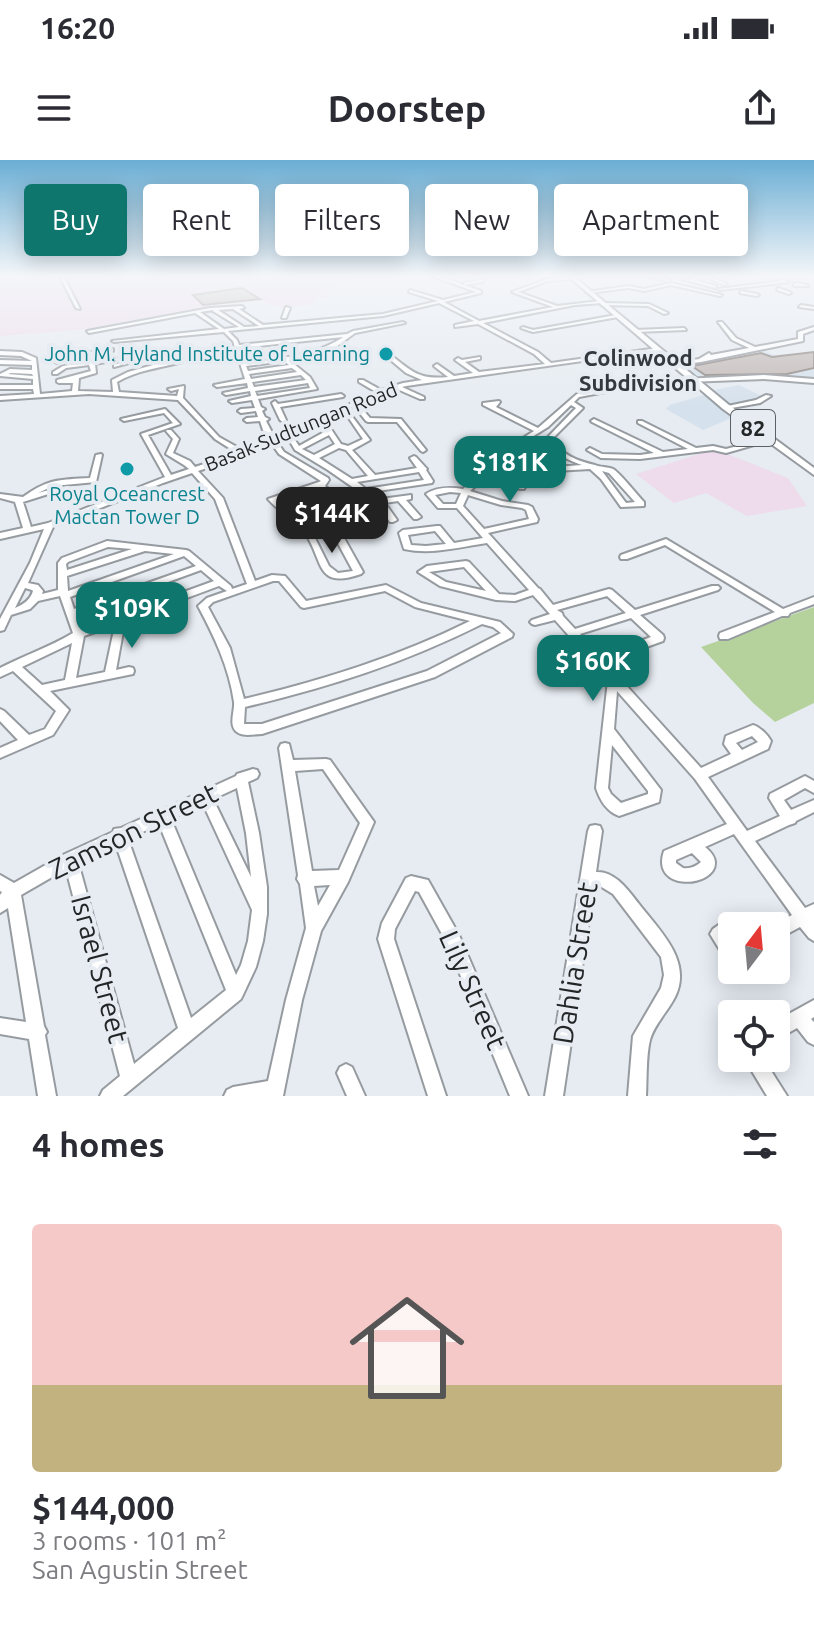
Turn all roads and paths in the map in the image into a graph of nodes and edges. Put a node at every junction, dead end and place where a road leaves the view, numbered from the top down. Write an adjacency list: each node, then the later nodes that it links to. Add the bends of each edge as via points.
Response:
1 (163, 319): 16 (street); 35 (street)
2 (186, 319): 32 (street)
3 (204, 319): 41 (street)
4 (229, 319): 24 (street)
5 (267, 319): 14 (street)
6 (329, 319): 18 (street); 20 (street)
7 (353, 319): 28 (street)
8 (370, 319): 21 (street)
9 (392, 319): 21 (street, via 400,323)
10 (474, 319): 15 (street)
11 (491, 319): 15 (street)
12 (601, 319): 25 (street, via 533,331)
13 (619, 319): 33 (main road, 82)
14 (253, 320): 20 (street)
15 (478, 321): 22 (street); 60 (street)
16 (146, 322): 19 (street); 37 (street)
17 (646, 322): 30 (street)
18 (334, 324): 27 (street); 41 (street)
19 (129, 325): 31 (street); 38 (street)
20 (261, 325): 24 (street)
21 (380, 326): 28 (street)
22 (457, 326)
23 (736, 326): 43 (street, via 722,326)
24 (242, 327): 41 (street)
25 (523, 328)
26 (814, 328): 43 (street, via 804,329 801,340)
27 (340, 329): 36 (street); 41 (street)
28 (362, 329): 36 (street)
29 (684, 329): 30 (street)
30 (656, 330): 33 (street)
31 (112, 331): 34 (street); 39 (street)
32 (202, 331): 35 (street); 41 (street)
33 (635, 331): 46 (main road, 82)
34 (94, 332)
35 (181, 334): 37 (street)
36 (346, 334): 41 (street); 42 (street)
37 (161, 336): 38 (street)
38 (143, 338): 39 (street)
39 (123, 340): 40 (street)
40 (114, 341)
41 (234, 342): 45 (street); 58 (street)
42 (338, 342): 45 (street); 52 (street)
43 (753, 348): 59 (street)
44 (103, 351): 48 (street)
45 (262, 351): 54 (street)
46 (661, 352): 59 (main road, 82); 60 (street, Basak-Sudtungan Road); 69 (main road, 82)
47 (0, 353): 56 (street, via 22,354)
48 (89, 353): 50 (street); 57 (street)
49 (389, 356): 73 (street)
50 (66, 357)
51 (478, 358): 67 (street, via 459,361)
52 (285, 359): 54 (street); 62 (street)
53 (114, 360): 57 (street)
54 (266, 361): 58 (street)
55 (0, 362): 56 (street)
56 (35, 363): 77 (street)
57 (92, 363): 64 (street); 81 (street, via 94,372 75,379)
58 (244, 364): 65 (street)
59 (677, 364): 69 (main road, 82)
60 (550, 365): 67 (street, Basak-Sudtungan Road)
61 (157, 366): 61 (street, via 178,362 180,361 167,352 148,356); 82 (street, via 117,379)
62 (293, 366): 65 (street); 66 (street)
63 (437, 366): 68 (street)
64 (55, 373)
65 (247, 373): 70 (street)
66 (302, 373): 70 (street); 71 (street)
67 (477, 373): 68 (street, Basak-Sudtungan Road)
68 (452, 377): 73 (street, Basak-Sudtungan Road)
69 (694, 380): 74 (street); 93 (street, via 642,383 580,395); 96 (main road, 82)
70 (250, 381): 75 (street); 80 (street)
71 (310, 381): 80 (street); 89 (street, via 314,389)
72 (361, 381): 83 (street)
73 (429, 381): 78 (street, Basak-Sudtungan Road)
74 (814, 381)
75 (217, 385)
76 (0, 387): 77 (street)
77 (35, 387): 85 (street)
78 (398, 387): 83 (street, Basak-Sudtungan Road); 90 (street)
79 (171, 389): 88 (street, via 182,387)
80 (253, 390): 84 (street); 89 (street)
81 (75, 392): 82 (street); 85 (street)
82 (116, 392): 88 (street)
83 (380, 392): 94 (street, Basak-Sudtungan Road)
84 (226, 393)
85 (37, 396): 87 (street)
86 (768, 396): 96 (street)
87 (0, 398)
88 (177, 398): 120 (street)
89 (256, 398): 91 (street); 97 (street)
90 (422, 398)
91 (232, 401)
92 (302, 402): 103 (street, via 276,404); 106 (street); 115 (street, via 339,397 367,440)
93 (572, 403): 108 (street); 125 (street, via 580,408 549,440 570,460)
94 (355, 404): 101 (street, Basak-Sudtungan Road); 116 (street, via 368,420 399,420)
95 (494, 406): 108 (street)
96 (726, 407): 112 (main road, 82)
97 (260, 409): 98 (street); 100 (street)
98 (241, 411)
99 (124, 419): 132 (street, via 165,411 177,424 144,434)
100 (264, 419): 102 (street); 111 (street)
101 (321, 419): 106 (street, Basak-Sudtungan Road); 109 (street)
102 (247, 420)
103 (283, 420)
104 (594, 421): 121 (street)
105 (640, 422): 118 (street)
106 (313, 423): 111 (street, Basak-Sudtungan Road)
107 (169, 431): 127 (street, via 176,439 169,454)
108 (539, 431): 124 (street)
109 (330, 432): 113 (street); 114 (street)
110 (291, 438): 114 (street)
111 (275, 440): 120 (street, Basak-Sudtungan Road); 134 (street, via 281,453 323,477)
112 (769, 440): 118 (street); 129 (main road, 82)
113 (339, 445): 115 (street); 122 (street)
114 (297, 449): 122 (street)
115 (348, 449): 131 (street)
116 (423, 450)
117 (590, 450): 121 (street, via 619,458)
118 (699, 452): 121 (street)
119 (99, 455): 139 (street, via 93,480 47,485)
120 (240, 455): 127 (street, Basak-Sudtungan Road)
121 (663, 455)
122 (314, 458): 133 (street)
123 (414, 458): 126 (street)
124 (493, 465): 130 (street); 137 (street)
125 (593, 467): 125 (street, via 624,505 641,504 616,473); 128 (street)
126 (423, 469): 131 (street); 136 (street, via 429,481)
127 (194, 470): 132 (street, Basak-Sudtungan Road); 157 (street, via 219,498)
128 (541, 470)
129 (814, 472)
130 (519, 473)
131 (373, 477): 133 (street)
132 (169, 478): 146 (street, Basak-Sudtungan Road)
133 (352, 481): 136 (street)
134 (319, 485): 143 (street, via 336,502); 143 (street, via 272,499)
135 (60, 489): 139 (street)
136 (366, 491): 141 (street)
137 (465, 492): 142 (street); 142 (street, via 430,494 441,506); 150 (street, via 527,507 534,520)
138 (0, 496): 140 (street)
139 (35, 496): 140 (street)
140 (19, 501): 148 (street)
141 (380, 502): 144 (street, via 404,497); 145 (street)
142 (459, 506): 150 (street)
143 (291, 515): 147 (street)
144 (417, 517)
145 (393, 520)
146 (50, 525): 148 (street, Basak-Sudtungan Road); 158 (street)
147 (304, 527): 147 (street, via 331,522 358,572 337,577 328,572)
148 (28, 531): 149 (street, Basak-Sudtungan Road)
149 (0, 536)
150 (484, 536): 151 (street); 161 (street)
151 (451, 545): 151 (street, via 410,549 403,533 437,528)
152 (146, 548): 153 (street); 156 (street); 156 (street, via 104,544 65,560)
153 (186, 553): 155 (street); 160 (street)
154 (624, 557): 169 (street, via 666,542)
155 (202, 567): 167 (street); 170 (street, via 224,585)
156 (64, 574): 160 (street)
157 (252, 584): 171 (street, via 282,578 301,604 309,605 386,588 418,605); 185 (street, via 203,606 225,648)
158 (22, 585): 162 (street, via 30,585); 166 (street)
159 (715, 588): 168 (street)
160 (64, 591): 162 (street); 167 (street)
161 (537, 591): 163 (street); 165 (street)
162 (37, 595): 166 (street, via 24,609)
163 (496, 597): 163 (street, via 443,584 423,572 466,564)
164 (814, 600): 169 (street)
165 (555, 612): 168 (street, via 609,592); 172 (street); 174 (street)
166 (8, 613): 173 (street)
167 (74, 613): 175 (street)
168 (635, 614): 174 (street); 177 (street, via 658,640)
169 (785, 614): 176 (street)
170 (121, 618): 175 (street); 181 (street)
171 (479, 621): 185 (street, via 387,664); 185 (street, via 508,634 431,674 262,729 242,730)
172 (535, 622)
173 (0, 628)
174 (573, 633): 177 (street)
175 (79, 634): 178 (street); 183 (street)
176 (724, 636)
177 (597, 661): 182 (street)
178 (13, 665): 180 (street); 184 (street)
179 (129, 671): 181 (street)
180 (0, 673)
181 (110, 675): 183 (street)
182 (613, 680): 187 (street); 193 (street)
183 (70, 683): 184 (street)
184 (41, 689): 188 (street, via 63,710 49,732)
185 (240, 704)
186 (0, 714): 188 (street)
187 (608, 730): 187 (street, via 603,794 619,810 654,798 655,790)
188 (27, 741): 190 (street)
189 (285, 748): 192 (street)
190 (0, 753)
191 (739, 755): 193 (street)
192 (289, 766): 204 (street, via 326,764 364,815 367,822); 205 (street)
193 (699, 775): 200 (street)
194 (814, 787): 198 (street, via 805,782 775,798)
195 (205, 795): 197 (street, Zamson Street); 209 (street); 209 (street, Zamson Street, via 247,776)
196 (814, 806): 198 (street)
197 (162, 814): 201 (street, Zamson Street); 214 (street)
198 (790, 819): 200 (street)
199 (595, 831): 206 (street, Dahlia Street)
200 (742, 832): 202 (street); 210 (street)
201 (119, 834): 203 (street, Zamson Street); 218 (street)
202 (694, 844)
203 (70, 859): 207 (street, Zamson Street); 222 (street, Israel Street)
204 (343, 877): 205 (street); 212 (street)
205 (304, 879): 212 (street)
206 (589, 880): 230 (street, Dahlia Street); 231 (street, via 602,879 618,889 668,954 669,991 642,1036)
207 (7, 886): 208 (street, Zamson Street); 217 (street)
208 (0, 906)
209 (260, 910): 214 (street, via 254,952)
210 (809, 914): 211 (street); 213 (street)
211 (790, 924)
212 (314, 928): 223 (street)
213 (814, 933)
214 (235, 993): 218 (street)
215 (807, 1013): 219 (street)
216 (0, 1026): 217 (street)
217 (38, 1032): 224 (street)
218 (188, 1032): 222 (street)
219 (814, 1036)
220 (762, 1072): 232 (street)
221 (346, 1073): 227 (street)
222 (130, 1080): 225 (street)
223 (274, 1093): 226 (street)
224 (47, 1096)
225 (109, 1096)
226 (233, 1096)
227 (356, 1096)
228 (437, 1096): 229 (street, Lily Street, via 386,939 411,883 423,885 454,940)
229 (519, 1096)
230 (554, 1096)
231 (637, 1096)
232 (778, 1096)

